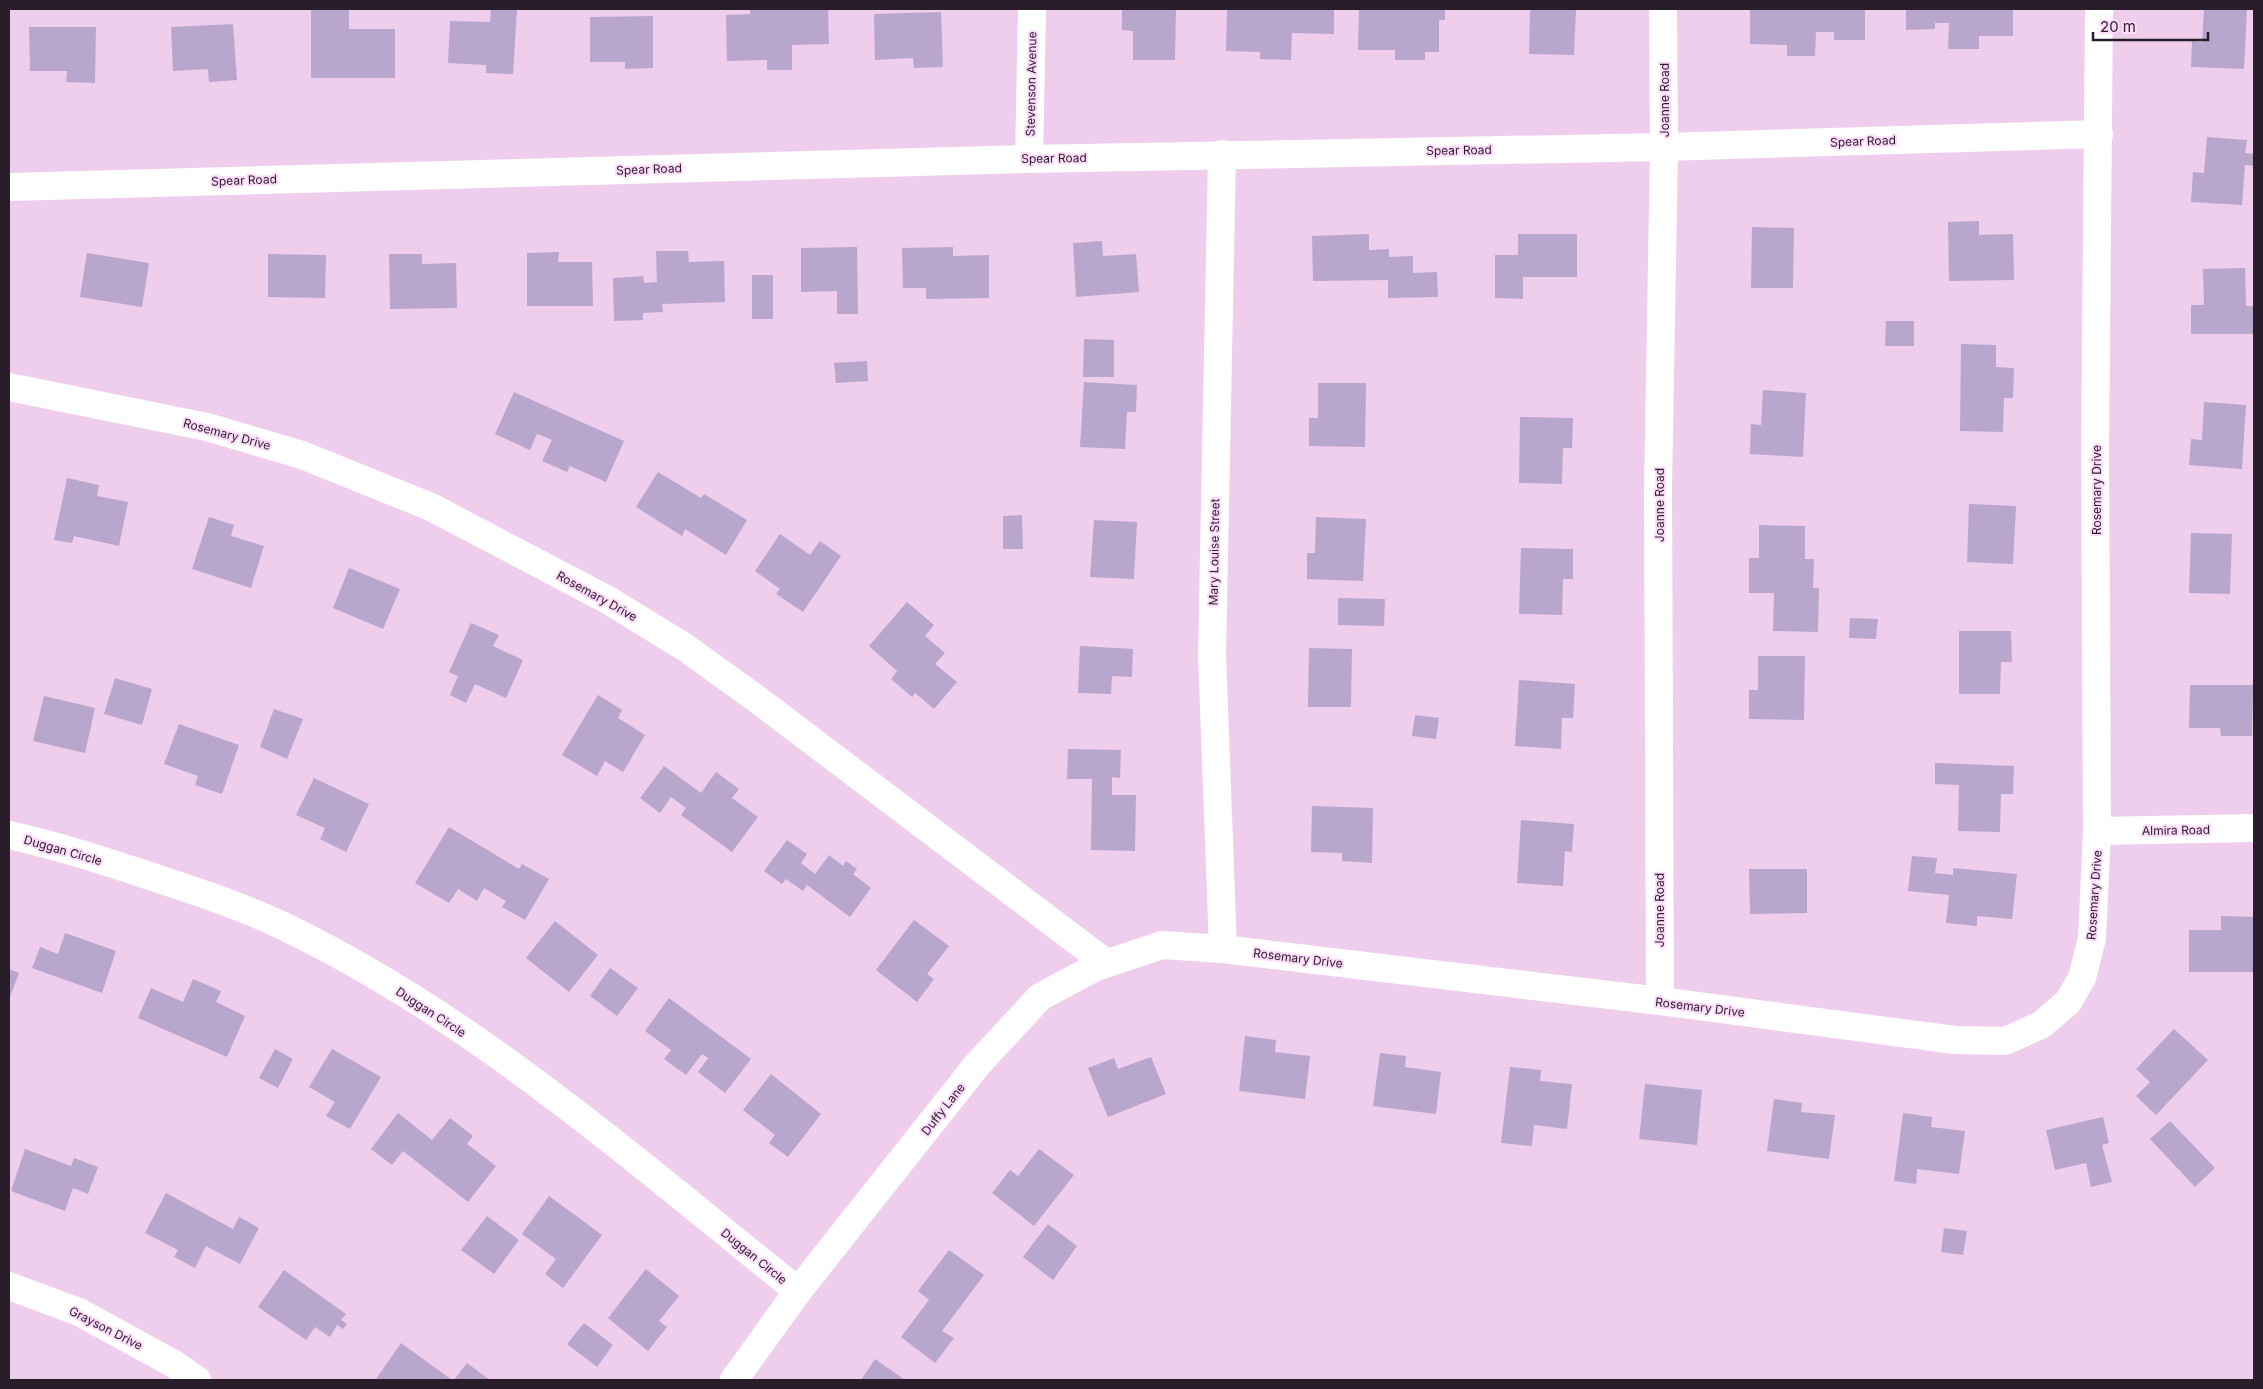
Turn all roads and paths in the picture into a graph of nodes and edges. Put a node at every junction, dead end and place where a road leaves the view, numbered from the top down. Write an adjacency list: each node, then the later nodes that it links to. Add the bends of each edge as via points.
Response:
1 (1032, 9): 7 (street, Stevenson Avenue)
2 (1663, 9): 5 (street, Joanne Road)
3 (2099, 9): 4 (street, Rosemary Drive)
4 (2099, 134): 5 (street, Spear Road); 11 (street, Rosemary Drive, via 2095,451)
5 (1664, 147): 6 (street, Spear Road); 15 (street, Joanne Road, via 1658,489)
6 (1222, 154): 7 (street, Spear Road); 13 (street, Mary Louise Street, via 1212,655)
7 (1029, 159): 8 (street, Spear Road)
8 (9, 187)
9 (9, 387): 14 (street, Rosemary Drive, via 207,426 302,456 431,507 608,600 686,648)
10 (2254, 828): 11 (street, Almira Road)
11 (2098, 831): 15 (street, Rosemary Drive, via 2092,938 2082,978 2068,1002 2041,1025 2005,1041 1954,1040)
12 (9, 835): 17 (street, Duggan Circle, via 100,860 233,904 279,924 356,965 456,1027 548,1093)
13 (1223, 949): 14 (street, Duffy Lane, via 1162,945); 15 (street, Rosemary Drive)
14 (1106, 963): 17 (street, Duffy Lane, via 1040,997 977,1065)
15 (1660, 1001)
16 (9, 1286): 18 (street, Grayson Drive, via 79,1312)
17 (798, 1292): 19 (street, Duffy Lane)
18 (198, 1380)
19 (734, 1380)

